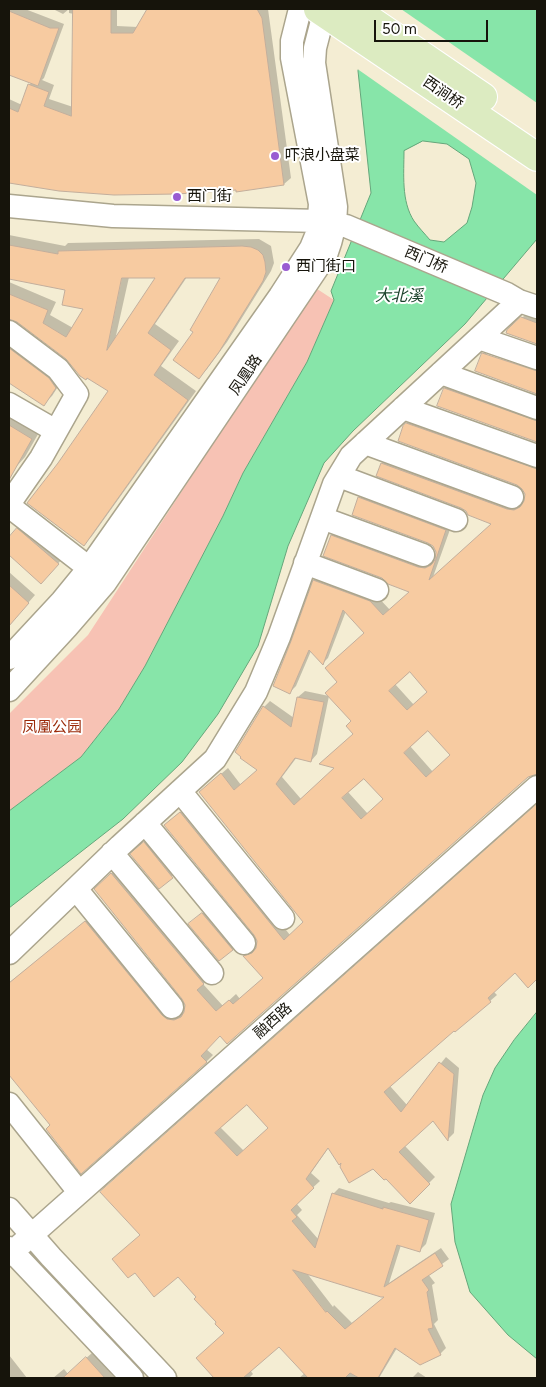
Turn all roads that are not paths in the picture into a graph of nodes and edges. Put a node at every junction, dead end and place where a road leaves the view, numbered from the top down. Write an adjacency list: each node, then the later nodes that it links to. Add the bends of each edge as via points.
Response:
1 (317, 10): 2 (main road); 6 (street, 凤凰路, via 314,63 336,207)
2 (354, 17): 3 (main road, 西涧桥); 4 (main road, 西涧桥)
3 (537, 135)
4 (537, 157)
5 (9, 206): 6 (street, via 113,216)
6 (334, 223): 7 (street, 西门桥); 25 (street, 凤凰路, via 326,255 316,270)
7 (521, 300): 9 (street)
8 (9, 332): 15 (street, via 58,369 77,394)
9 (478, 338): 10 (street); 11 (street)
10 (537, 358)
11 (441, 373): 13 (street); 14 (street)
12 (9, 404): 15 (street)
13 (403, 408): 16 (street); 17 (street)
14 (537, 408)
15 (56, 431): 20 (street)
16 (365, 443): 18 (street, via 351,456); 19 (street)
17 (537, 456)
18 (339, 476): 21 (street); 22 (street)
19 (512, 497)
20 (9, 505): 25 (street)
21 (322, 518): 23 (street); 24 (street)
22 (456, 520)
23 (423, 555)
24 (305, 563): 26 (street); 30 (street, via 256,692 215,759)
25 (97, 575): 27 (street, 凤凰路, via 62,601); 28 (street, 凤凰路, via 67,627)
26 (377, 590)
27 (9, 658)
28 (9, 690)
29 (537, 786): 40 (street, 融西路)
30 (180, 791): 31 (street); 34 (street)
31 (145, 823): 32 (street); 35 (street)
32 (112, 853): 33 (street); 37 (street)
33 (76, 889): 36 (street); 38 (street)
34 (283, 918)
35 (244, 942)
36 (9, 953)
37 (212, 973)
38 (172, 1007)
39 (9, 1104): 40 (street)
40 (79, 1192): 42 (street, 融西路)
41 (9, 1209): 42 (street)
42 (32, 1235): 43 (street, 融西路); 45 (street)
43 (10, 1252): 44 (street)
44 (132, 1378)
45 (166, 1378)

